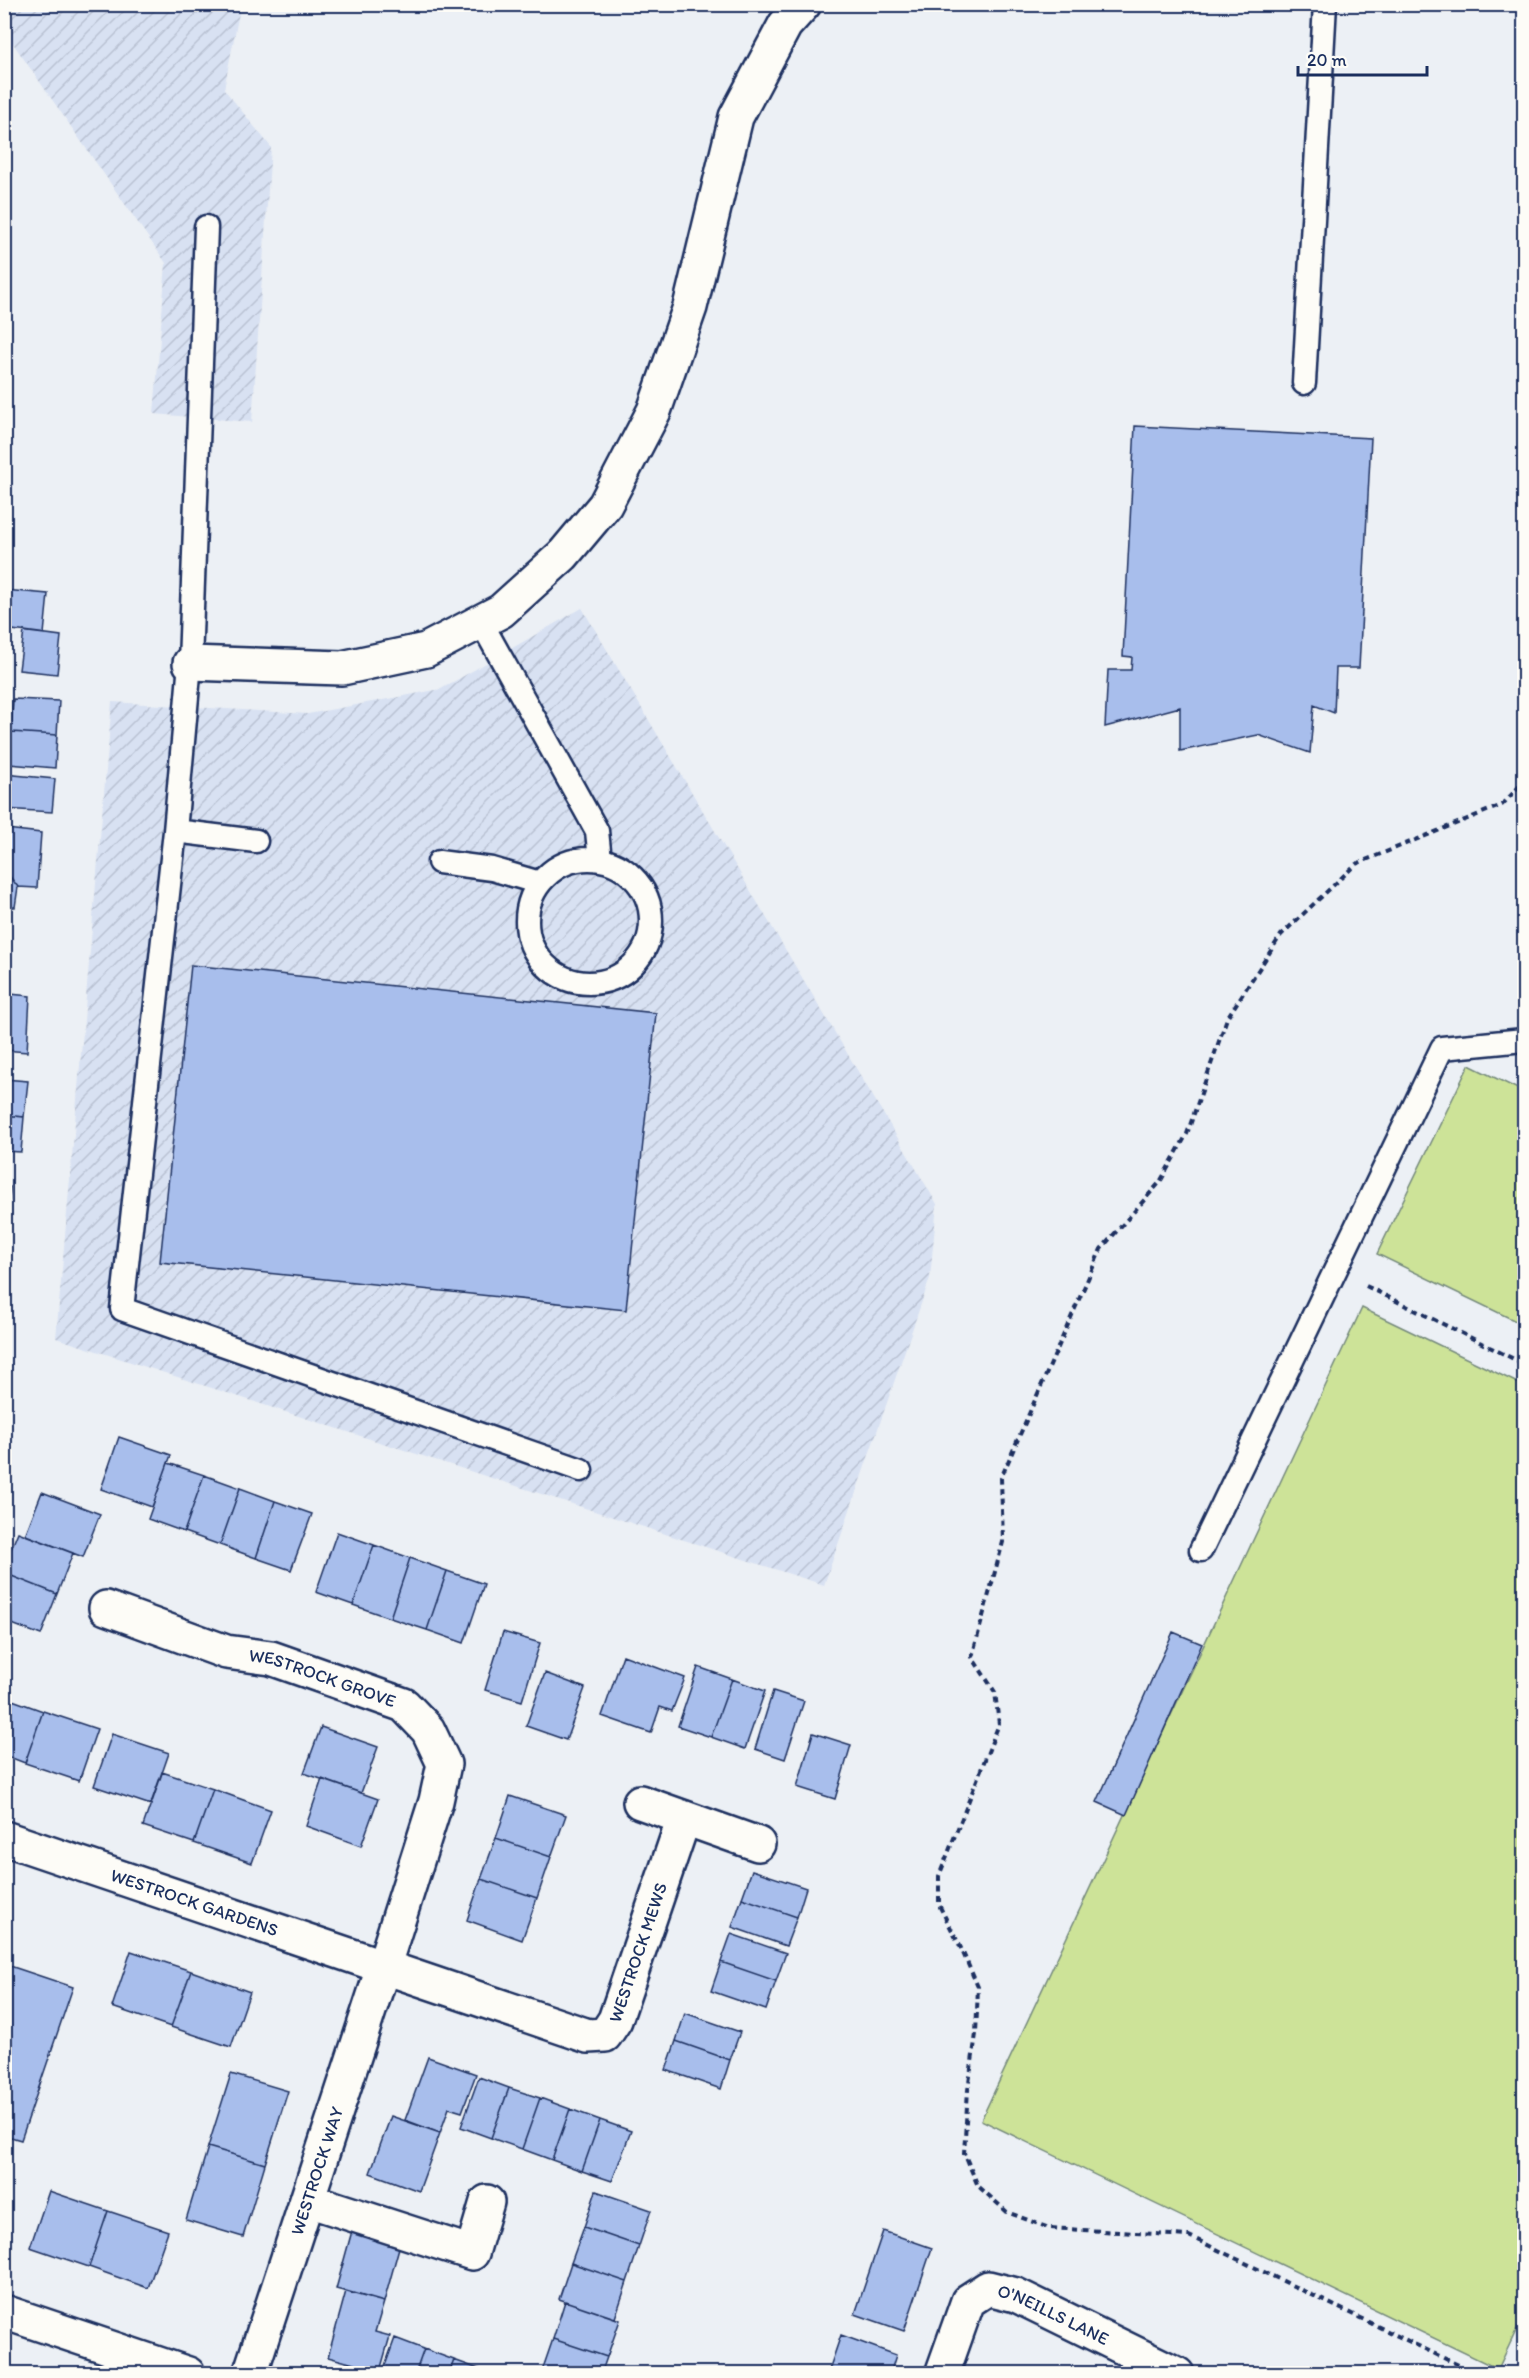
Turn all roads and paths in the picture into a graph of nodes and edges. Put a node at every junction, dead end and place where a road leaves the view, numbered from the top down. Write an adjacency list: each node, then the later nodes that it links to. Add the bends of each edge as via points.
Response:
1 (804, 4): 5 (street, via 785,25 736,117 686,317 654,411 605,505 563,555 501,611)
2 (1324, 4): 4 (lane)
3 (206, 227): 6 (lane)
4 (1304, 383)
5 (481, 622): 6 (street, via 426,650 342,668); 10 (lane, via 597,831)
6 (190, 663): 8 (lane)
7 (1524, 781): 32 (path, via 1502,806 1356,864 1281,935 1227,1018 1187,1134 1160,1182 1101,1249 1002,1478 1003,1542 972,1657 995,1692 999,1724 939,1876 939,1905 978,1987 964,2153 978,2186 1007,2212 1049,2228 1189,2236)
8 (175, 831): 9 (lane); 16 (lane, via 122,1309)
9 (256, 841)
10 (600, 860): 12 (lane, via 566,862); 12 (lane, via 617,865 632,876 643,890 651,916 648,942 640,958 611,980 594,984 576,982 551,970 533,951 526,916 530,898)
11 (439, 862): 12 (lane, via 492,869)
12 (540, 883)
13 (1524, 1040): 14 (lane, via 1442,1048)
14 (1336, 1271): 15 (path); 17 (lane)
15 (1524, 1364)
16 (581, 1470)
17 (1201, 1550)
18 (106, 1608): 23 (street, WESTROCK GROVE, via 226,1652 271,1658 404,1705 428,1730 444,1764)
19 (640, 1802): 20 (street)
20 (684, 1818): 22 (street); 23 (street, WESTROCK MEWS, via 615,2020 605,2035 588,2036)
21 (4, 1838): 23 (street, WESTROCK GARDENS)
22 (758, 1844)
23 (383, 1968): 24 (street, WESTROCK WAY)
24 (308, 2200): 25 (street, via 472,2253); 29 (street, WESTROCK WAY)
25 (487, 2202)
26 (4, 2312): 28 (street)
27 (1524, 2355): 33 (path)
28 (188, 2373)
29 (250, 2373)
30 (942, 2373): 31 (street, O'NEILLS LANE, via 968,2301 988,2288 1016,2295)
31 (1177, 2373)
32 (1477, 2373)
33 (1516, 2373)

